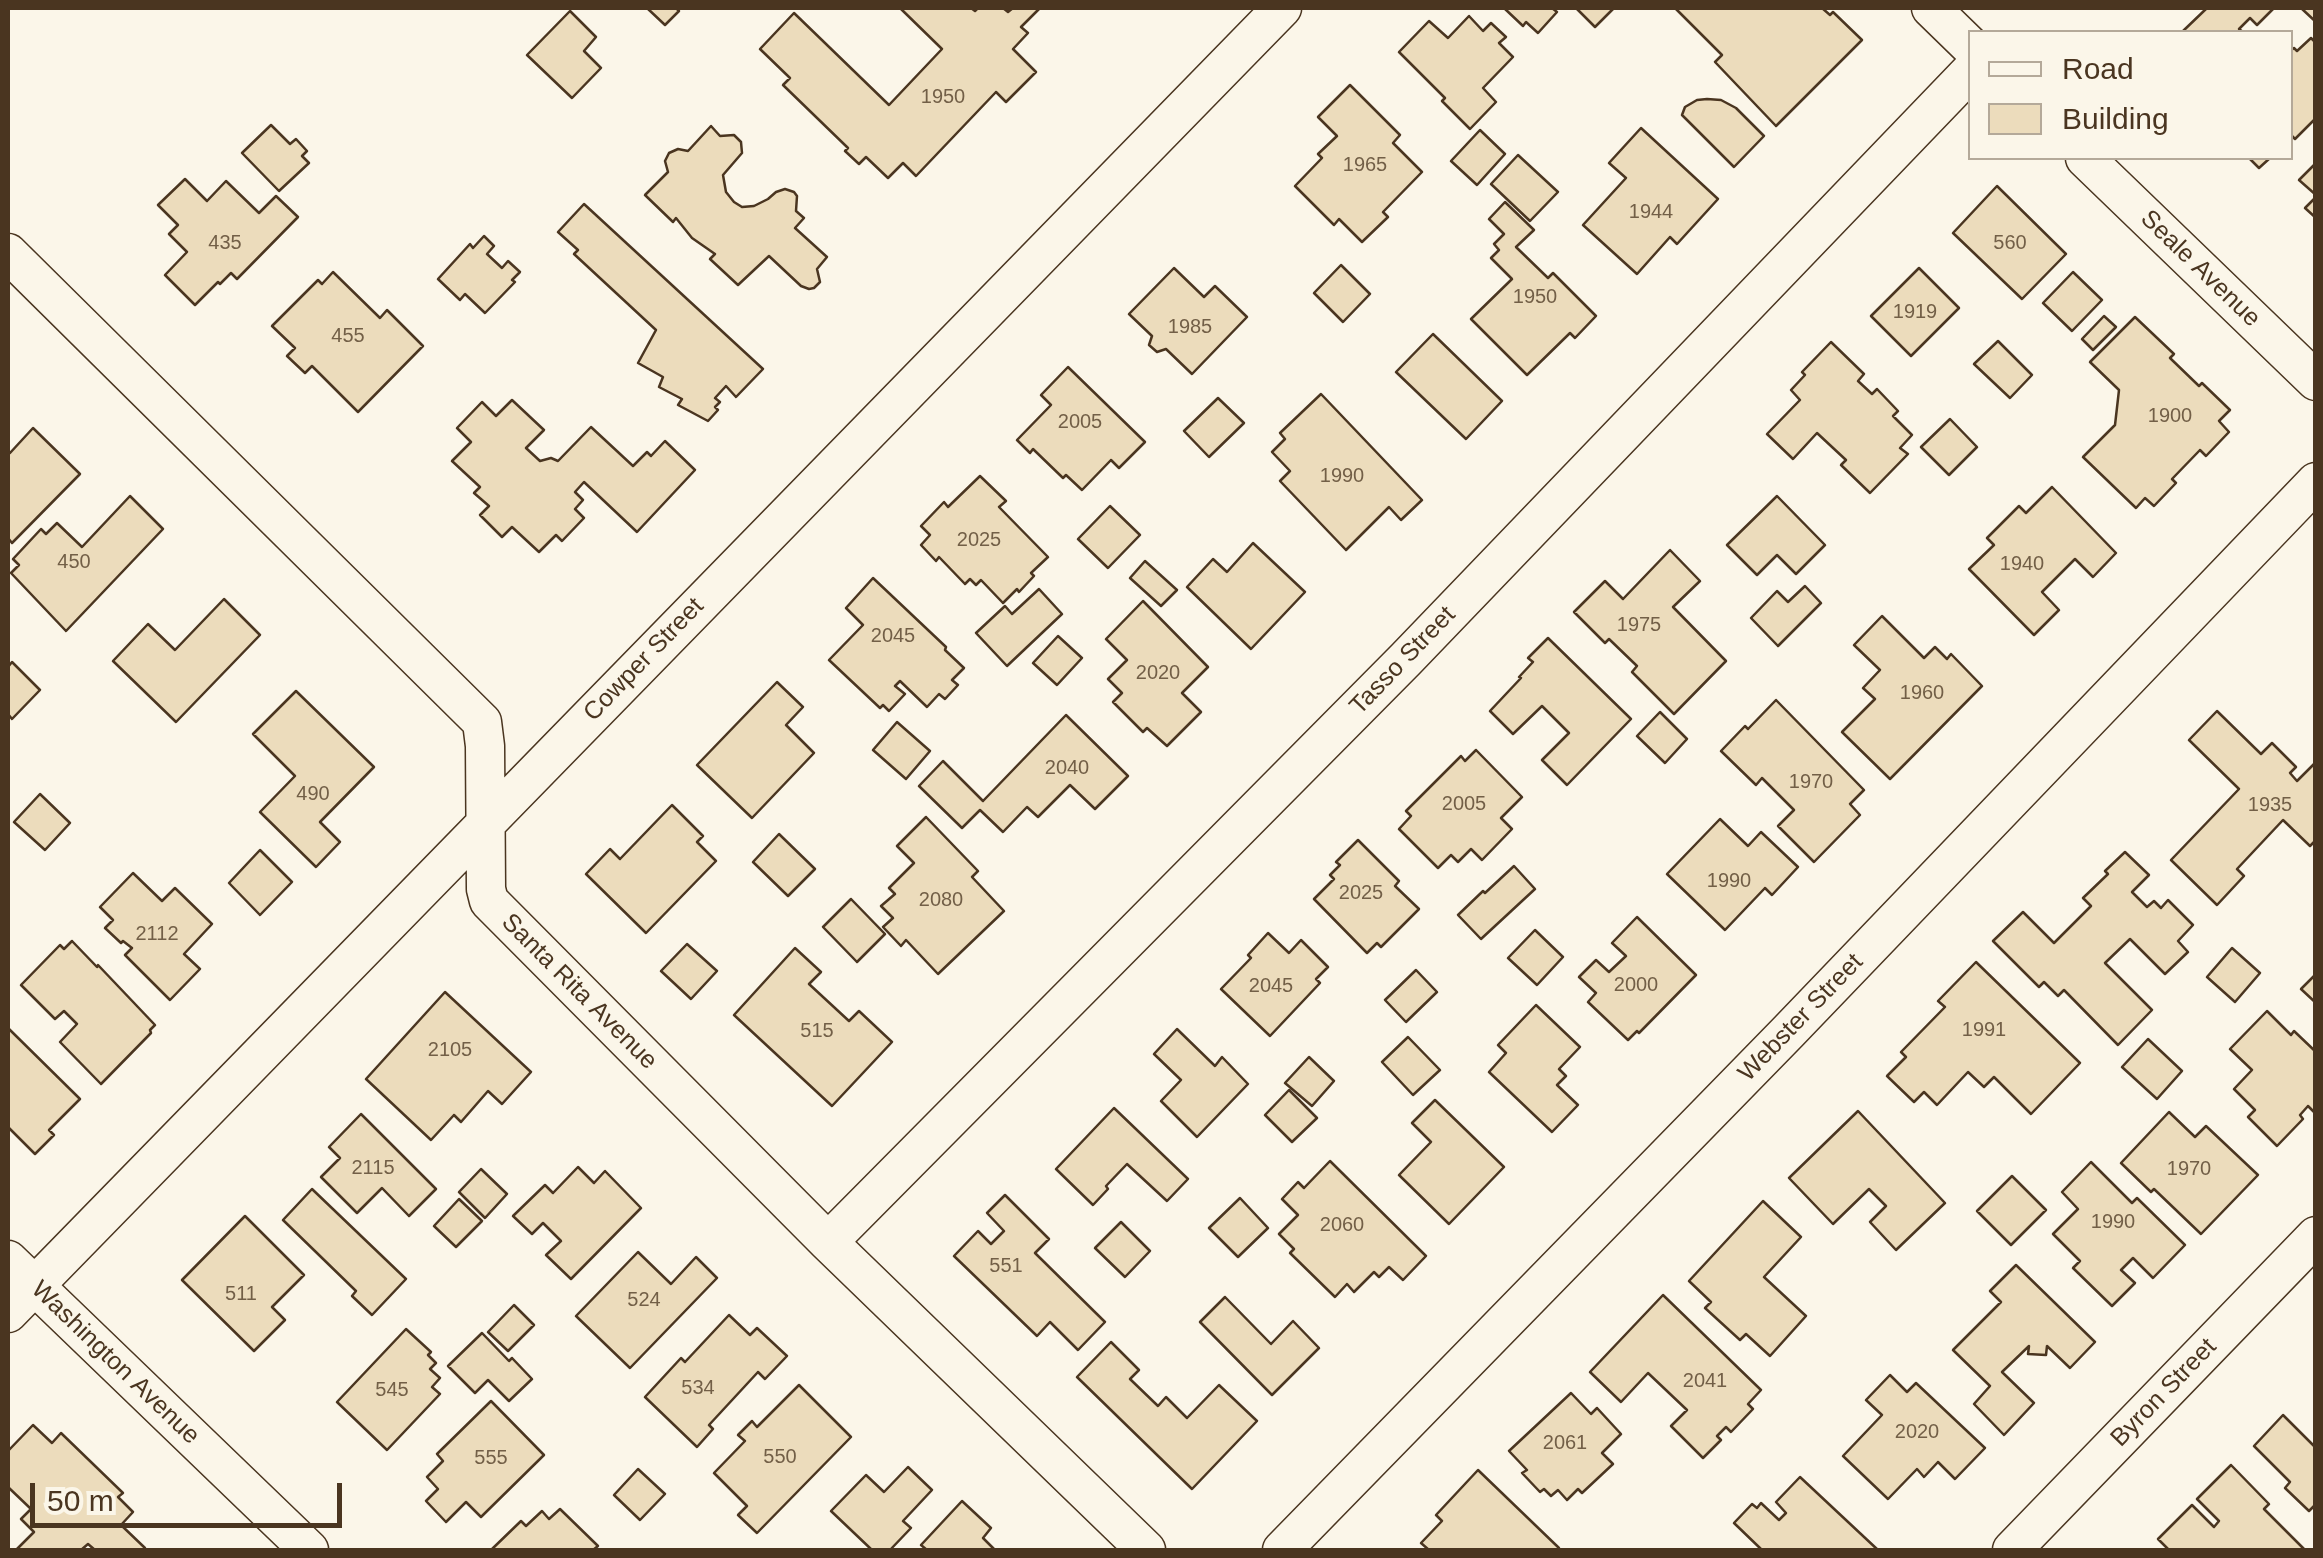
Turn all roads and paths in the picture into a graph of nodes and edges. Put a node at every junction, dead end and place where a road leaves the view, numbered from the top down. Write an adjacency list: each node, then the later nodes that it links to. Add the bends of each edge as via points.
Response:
1 (1282, 8): 9 (street, Cowper Street)
2 (1932, 8): 3 (street)
3 (1968, 44)
4 (1968, 74): 11 (street, Tasso Street, via 1406,659)
5 (2087, 160): 7 (street, Seale Avenue)
6 (8, 253): 9 (street, Santa Rita Avenue, via 482,722)
7 (2316, 381)
8 (2316, 482): 16 (street, Webster Street)
9 (485, 824): 11 (street, Santa Rita Avenue, via 489,901); 12 (street, Cowper Street)
10 (2316, 1236): 17 (street, Byron Street)
11 (828, 1242): 15 (street, Santa Rita Avenue)
12 (21, 1272): 13 (street, Cowper Street); 14 (street, Washington Avenue)
13 (8, 1313)
14 (310, 1550)
15 (1146, 1550)
16 (1282, 1550)
17 (2012, 1550)

